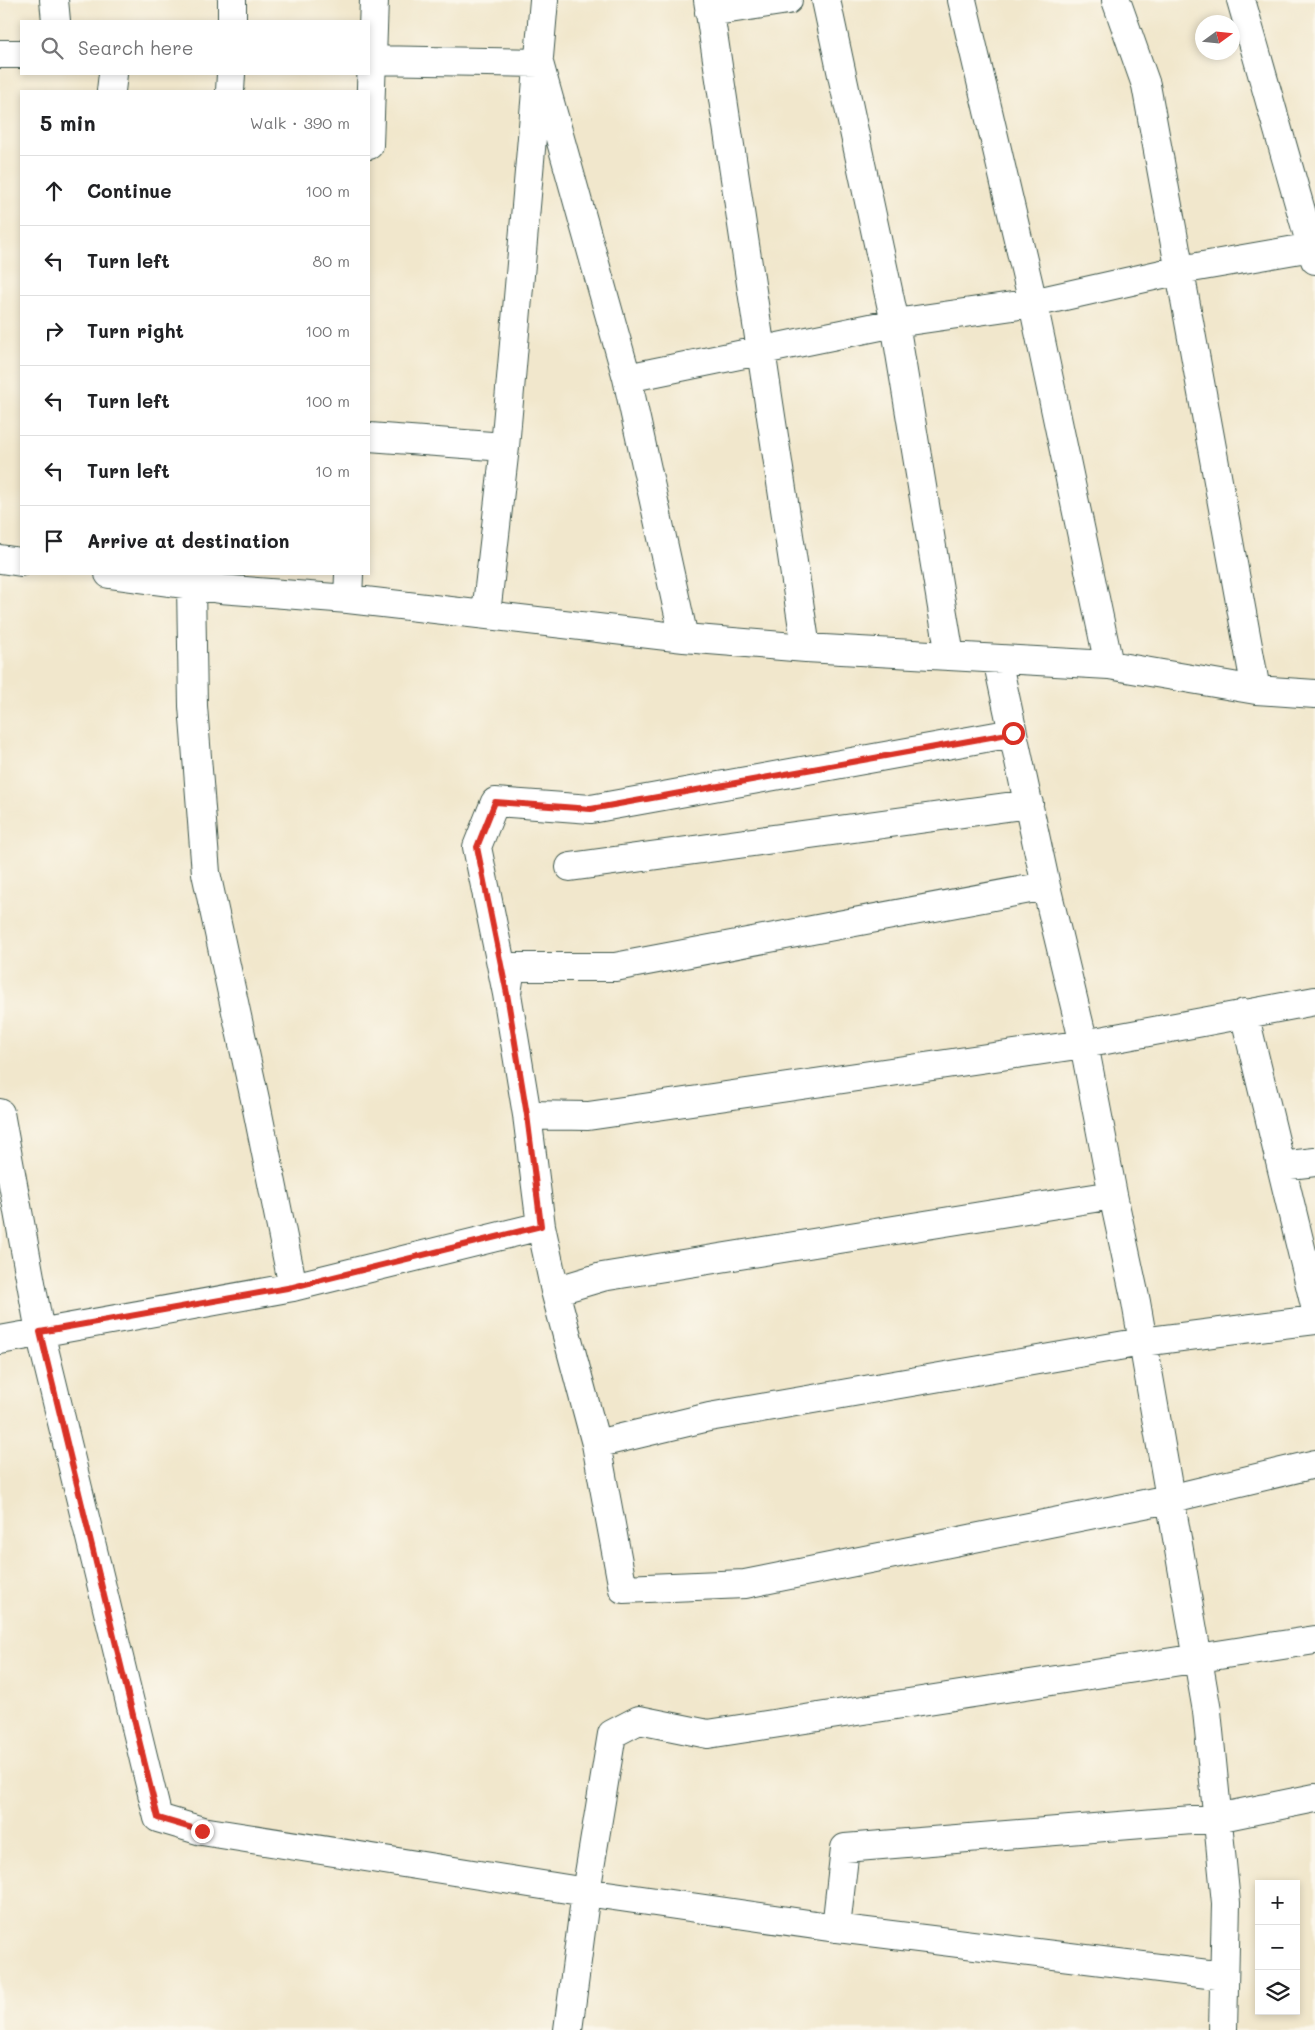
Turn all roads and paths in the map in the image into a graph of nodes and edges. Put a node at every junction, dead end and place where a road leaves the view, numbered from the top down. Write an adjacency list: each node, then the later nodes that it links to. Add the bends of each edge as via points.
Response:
1 (54, 0): 11 (street)
2 (232, 0): 12 (street)
3 (374, 0): 15 (street)
4 (544, 0): 16 (street)
5 (788, 0): 10 (street)
6 (826, 0): 25 (street)
7 (962, 0): 24 (street)
8 (1116, 0): 23 (street, via 1146,86)
9 (1241, 0): 22 (street)
10 (709, 6): 26 (street)
11 (56, 20)
12 (232, 20)
13 (0, 54): 14 (street)
14 (20, 54)
15 (371, 60): 16 (street); 21 (street)
16 (538, 63): 27 (street); 29 (street)
17 (113, 75): 19 (street)
18 (231, 75): 20 (street)
19 (111, 90)
20 (230, 90)
21 (370, 102)
22 (1314, 254): 23 (street)
23 (1180, 270): 24 (street); 42 (street)
24 (1033, 303): 25 (street); 41 (street)
25 (895, 322): 26 (street); 39 (street)
26 (762, 351): 27 (street); 38 (street)
27 (627, 378): 37 (street)
28 (370, 437): 29 (street)
29 (505, 447): 36 (street)
30 (0, 559): 31 (street)
31 (20, 562)
32 (116, 575): 34 (street)
33 (221, 582): 34 (street); 35 (street)
34 (191, 585): 58 (street, via 193,706 206,873)
35 (348, 586): 36 (street)
36 (486, 614): 37 (street)
37 (684, 638): 38 (street)
38 (806, 648): 39 (street)
39 (950, 656): 40 (street)
40 (997, 659): 41 (street); 44 (street)
41 (1109, 665): 42 (street)
42 (1256, 690): 43 (street)
43 (1315, 694)
44 (1013, 733): 45 (street); 48 (street, via 591,809 495,802 477,847)
45 (1029, 804): 46 (street); 47 (street)
46 (570, 868)
47 (1046, 886): 48 (street, via 615,967 511,967); 51 (street)
48 (507, 994): 53 (street)
49 (1315, 1001): 50 (street)
50 (1244, 1013): 51 (street); 55 (street)
51 (1084, 1044): 53 (street, via 588,1116); 56 (street)
52 (0, 1113): 62 (street)
53 (527, 1115): 57 (street)
54 (1315, 1162): 55 (street)
55 (1281, 1166): 60 (street)
56 (1113, 1195): 59 (street, via 602,1277); 64 (street)
57 (541, 1226): 58 (street); 59 (street)
58 (293, 1287): 62 (street)
59 (556, 1291): 65 (street)
60 (1315, 1306)
61 (1315, 1320): 64 (street)
62 (40, 1332): 63 (street); 72 (street, via 158,1818 202,1831)
63 (0, 1340)
64 (1142, 1342): 65 (street, via 709,1417); 67 (street)
65 (596, 1444): 67 (street, via 623,1588 745,1584)
66 (1315, 1464): 67 (street)
67 (1169, 1499): 69 (street)
68 (1315, 1640): 69 (street)
69 (1197, 1659): 71 (street); 72 (street, via 708,1734 639,1720 612,1734)
70 (1315, 1798): 71 (street)
71 (1217, 1818): 73 (street, via 845,1848); 74 (street, via 1226,1903)
72 (586, 1892): 73 (street); 75 (street)
73 (836, 1928): 74 (street)
74 (1224, 1976): 76 (street)
75 (568, 2030)
76 (1222, 2030)

